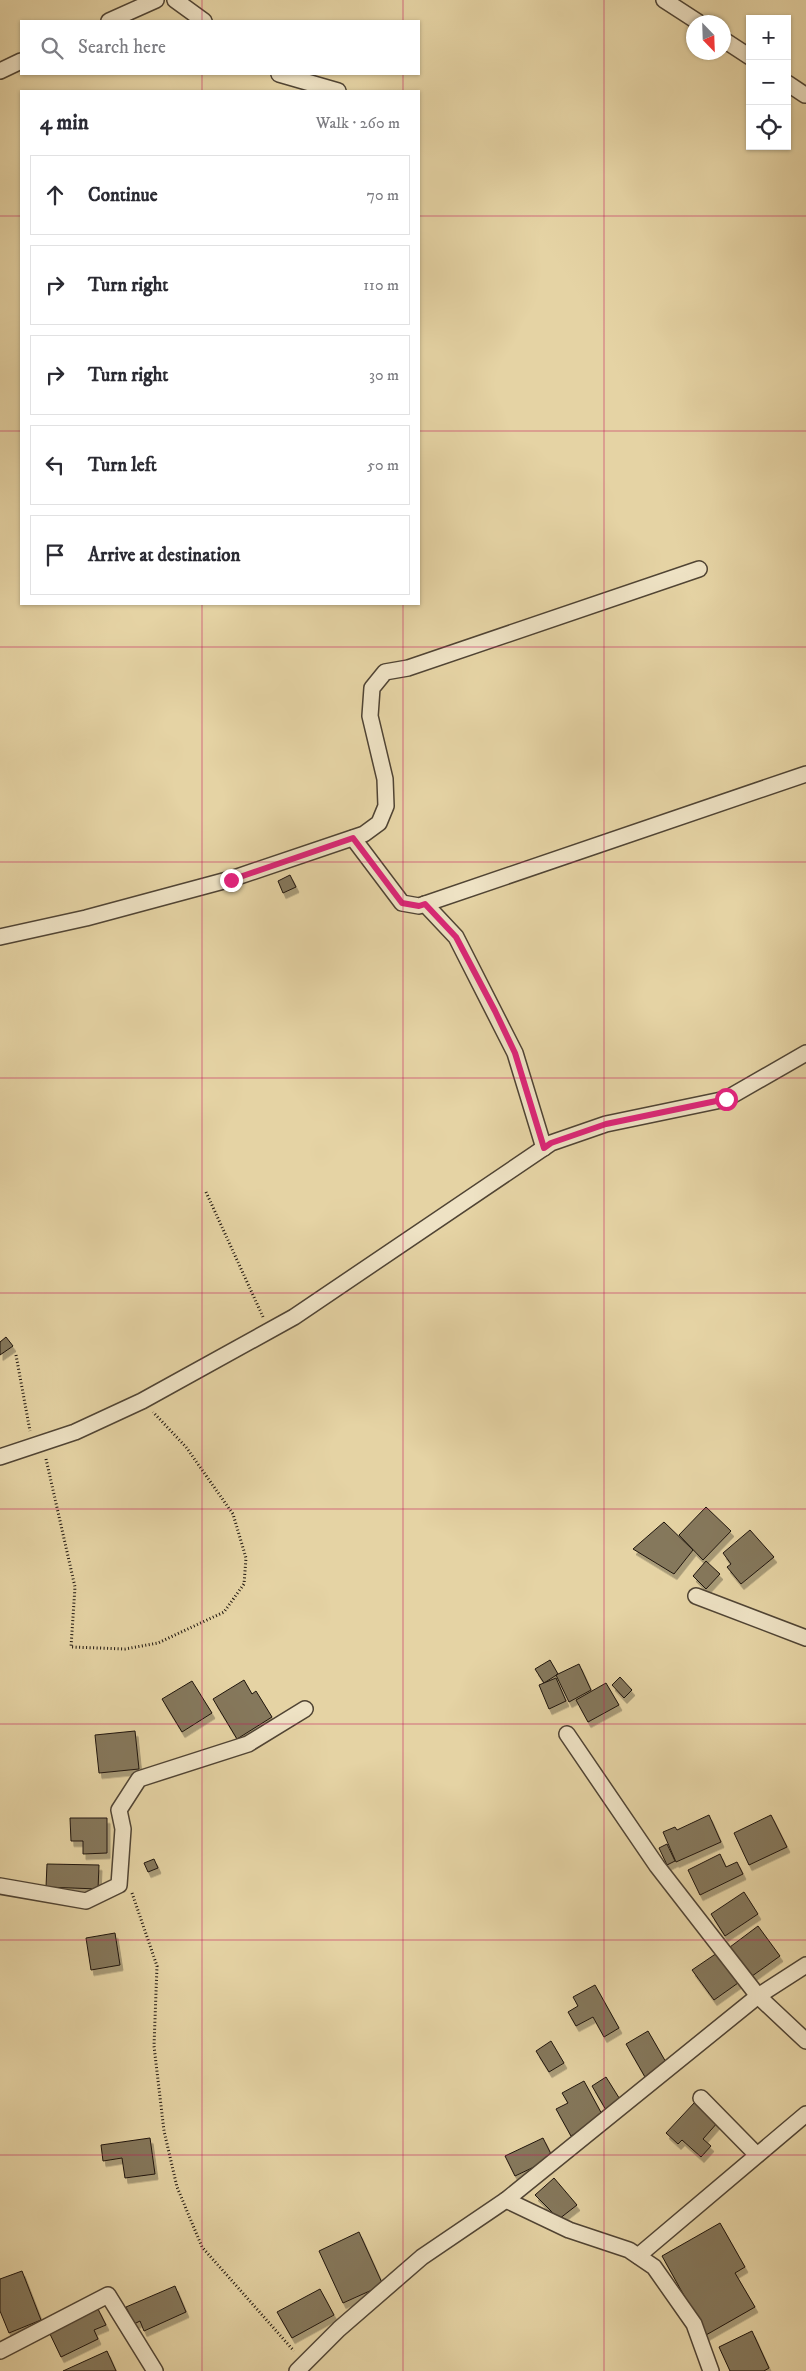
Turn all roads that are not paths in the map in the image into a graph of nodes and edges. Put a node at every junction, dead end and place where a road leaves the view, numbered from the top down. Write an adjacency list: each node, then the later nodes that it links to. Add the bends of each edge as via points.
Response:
1 (156, 0): 5 (street)
2 (175, 0): 6 (street)
3 (664, 0): 4 (street)
4 (687, 15)
5 (111, 20)
6 (203, 20)
7 (731, 45): 8 (street)
8 (746, 54)
9 (20, 61): 10 (street)
10 (0, 71)
11 (282, 75): 13 (street)
12 (791, 86): 14 (street)
13 (334, 90)
14 (805, 95)
15 (698, 569): 17 (street, via 408,668 385,672 372,688 370,716 385,779 386,806 379,823)
16 (806, 774): 18 (street)
17 (353, 838): 18 (street, via 402,903); 19 (street, via 231,880)
18 (425, 904): 21 (street, via 456,937 499,1019 515,1053)
19 (0, 937)
20 (806, 1053): 21 (street, via 726,1099 606,1124)
21 (544, 1148): 22 (street, via 294,1317 142,1401 76,1432)
22 (0, 1458)
23 (696, 1596): 24 (street)
24 (806, 1638)
25 (306, 1709): 27 (street, via 248,1744 139,1779 119,1810 123,1829 119,1885 86,1901)
26 (567, 1734): 29 (street, via 657,1866)
27 (0, 1886)
28 (806, 1965): 29 (street)
29 (758, 1996): 30 (street); 34 (street)
30 (806, 2041)
31 (701, 2098): 33 (street)
32 (806, 2114): 33 (street)
33 (757, 2155): 35 (street)
34 (506, 2200): 35 (street, via 569,2230); 37 (street, via 422,2257 338,2329)
35 (638, 2256): 39 (street, via 654,2267 694,2324)
36 (0, 2350): 38 (street, via 108,2295)
37 (301, 2367)
38 (155, 2371)
39 (711, 2371)

